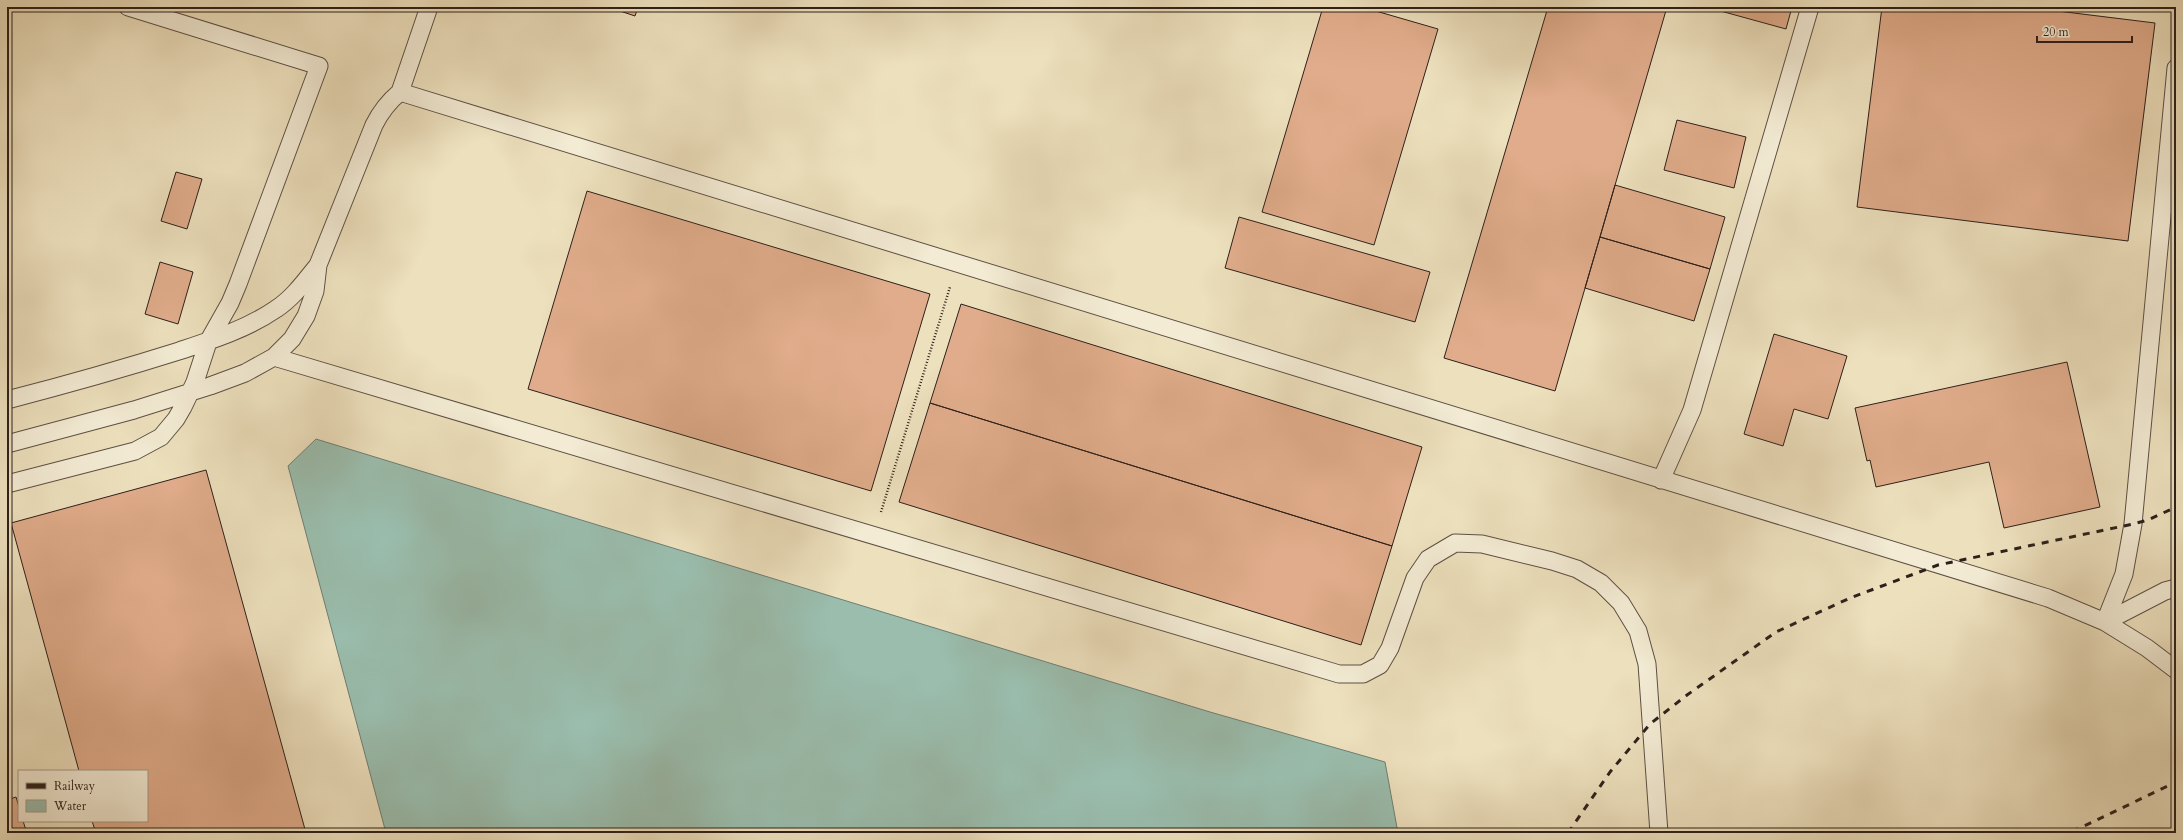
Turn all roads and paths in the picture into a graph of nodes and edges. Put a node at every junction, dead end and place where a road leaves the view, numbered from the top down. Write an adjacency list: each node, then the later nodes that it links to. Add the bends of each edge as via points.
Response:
1 (128, 7): 8 (lane, via 319,66 238,284)
2 (429, 7): 5 (lane)
3 (1810, 7): 13 (lane, via 1692,410)
4 (2176, 68): 17 (lane, via 2133,524 2124,574)
5 (400, 92): 6 (lane); 7 (lane, via 389,100 381,112)
6 (957, 263): 13 (lane); 15 (path)
7 (318, 265): 8 (lane, via 299,290 277,309); 9 (lane, via 315,291 306,316 292,339)
8 (208, 342): 10 (lane); 11 (lane, via 124,369)
9 (274, 357): 10 (lane, via 245,373); 15 (lane)
10 (190, 392): 12 (lane, via 134,410); 14 (lane, via 169,429 149,445 135,451)
11 (7, 400)
12 (7, 444)
13 (1661, 480): 17 (lane, via 2048,598)
14 (7, 484)
15 (873, 535): 19 (lane, via 1339,674 1363,674 1380,665 1390,648 1415,578 1428,559 1455,543 1482,544 1577,569 1601,583 1621,603 1638,631 1647,664)
16 (2176, 588): 17 (lane, via 2150,598)
17 (2105, 622): 18 (lane)
18 (2176, 670)
19 (1658, 833)

